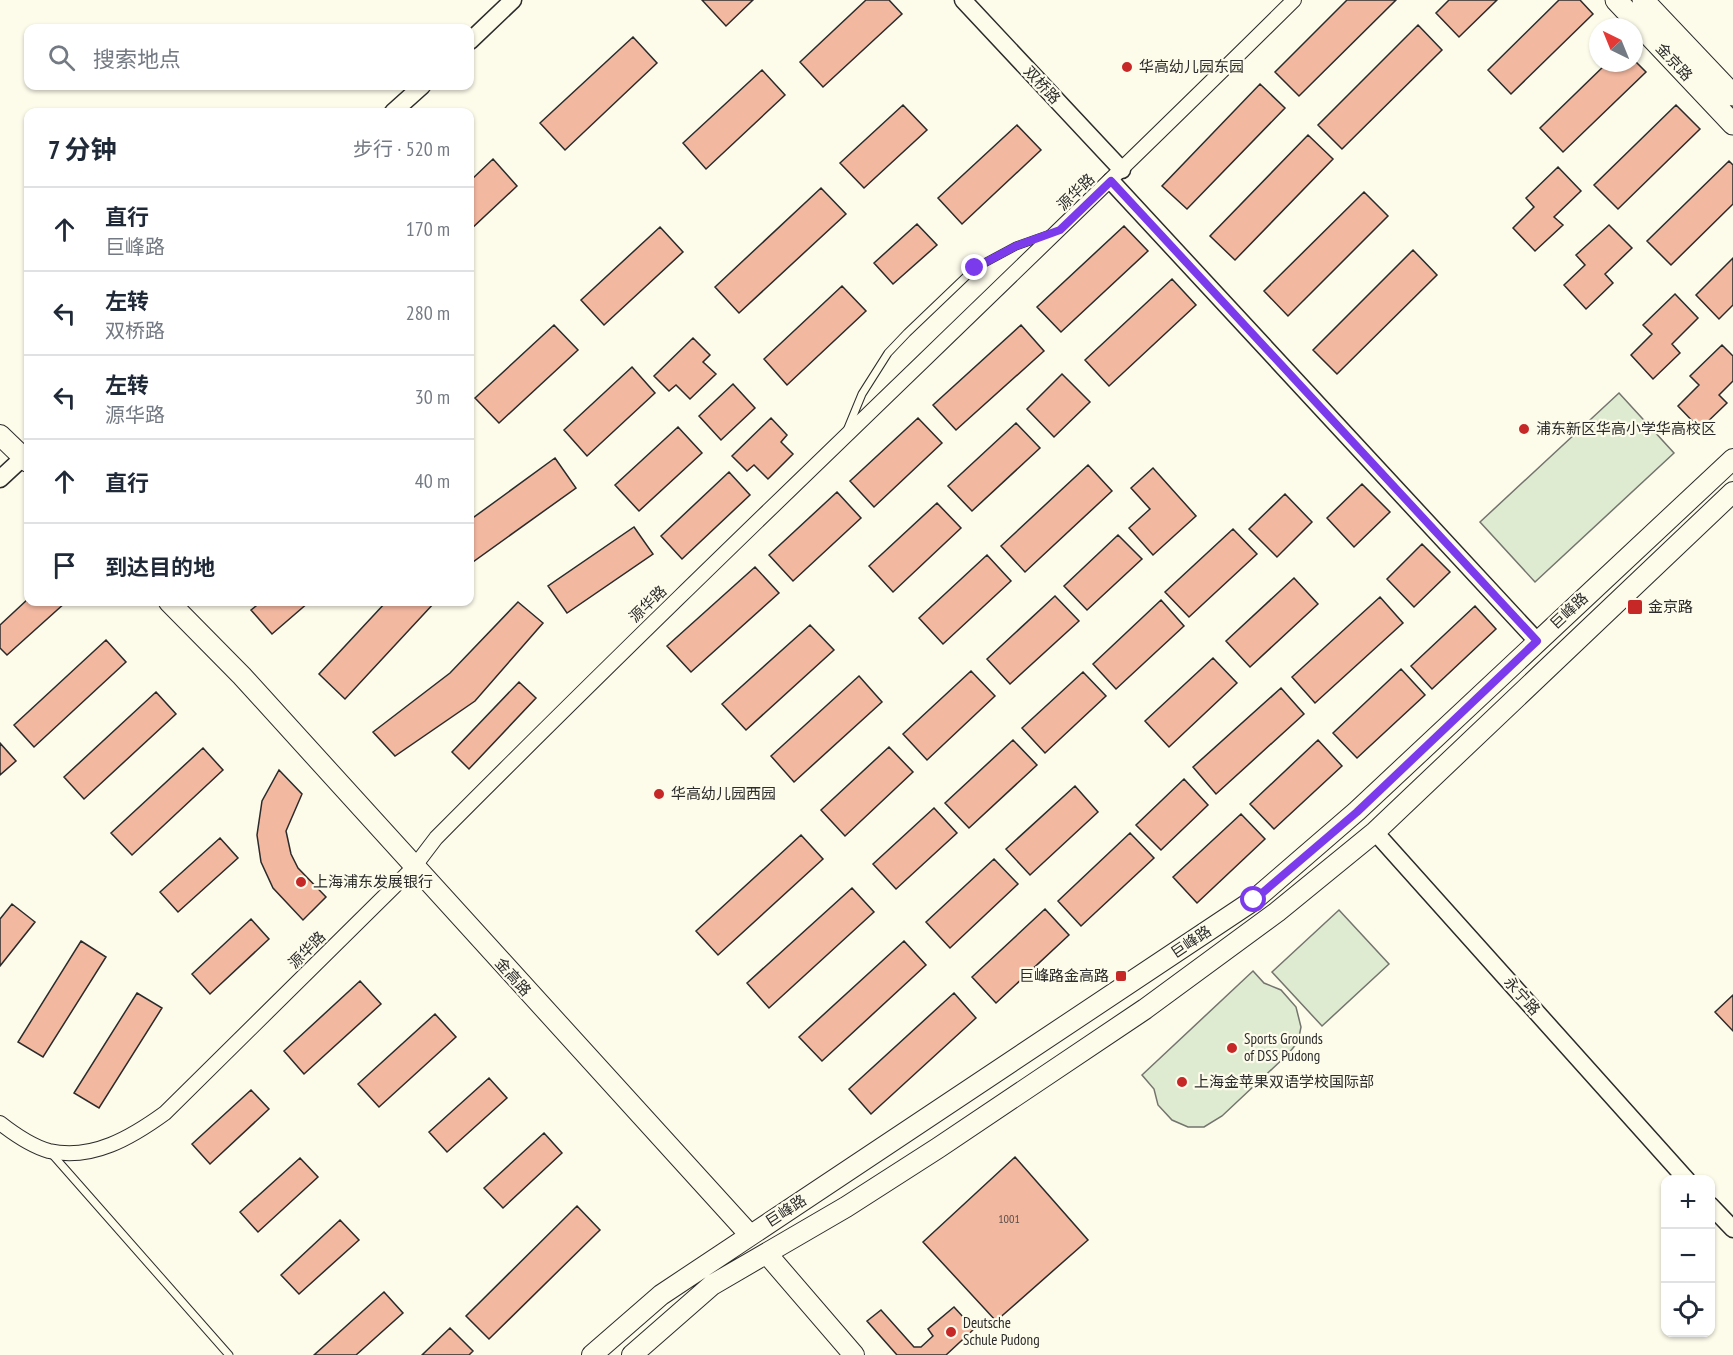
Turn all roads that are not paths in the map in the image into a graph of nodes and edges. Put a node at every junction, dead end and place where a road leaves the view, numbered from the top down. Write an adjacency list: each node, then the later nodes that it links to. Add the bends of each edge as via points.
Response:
1 (513, 0): 6 (street)
2 (963, 0): 11 (street, 双桥路)
3 (1294, 0): 11 (street, 源华路)
4 (1616, 0): 10 (main road, 金京路)
5 (1643, 0): 8 (main road, 金京路)
6 (474, 37)
7 (418, 90): 9 (street)
8 (1733, 95)
9 (397, 108)
10 (1733, 124)
11 (1116, 176): 12 (street, 源华路); 21 (street, 双桥路)
12 (1060, 230): 14 (street, 源华路); 14 (lane, via 1016,246 975,268 907,333 888,352 862,394)
13 (0, 435): 15 (main road)
14 (844, 438): 23 (street, 源华路, via 597,676 436,838)
15 (24, 455)
16 (24, 459): 18 (street)
17 (1733, 459): 21 (main road, 巨峰路)
18 (0, 479)
19 (1733, 492): 22 (main road, 巨峰路)
20 (173, 606): 23 (main road, 金高路, via 242,676)
21 (1537, 641): 22 (main road, 巨峰路)
22 (1366, 822): 26 (street, 永宁路); 29 (main road, 巨峰路); 30 (main road, 巨峰路, via 1277,912 1144,1009 938,1148)
23 (414, 867): 25 (street, 源华路, via 165,1113 111,1146 81,1152); 29 (main road, 金高路)
24 (0, 1123): 25 (street, 源华路)
25 (49, 1151): 31 (lane)
26 (1683, 1175)
27 (1715, 1210): 28 (street)
28 (1733, 1230)
29 (750, 1235): 30 (street, 金高路); 32 (main road, 巨峰路, via 661,1295)
30 (767, 1254): 33 (main road, 巨峰路, via 712,1285); 34 (main road, 金高路)
31 (229, 1355)
32 (592, 1355)
33 (632, 1355)
34 (855, 1355)

